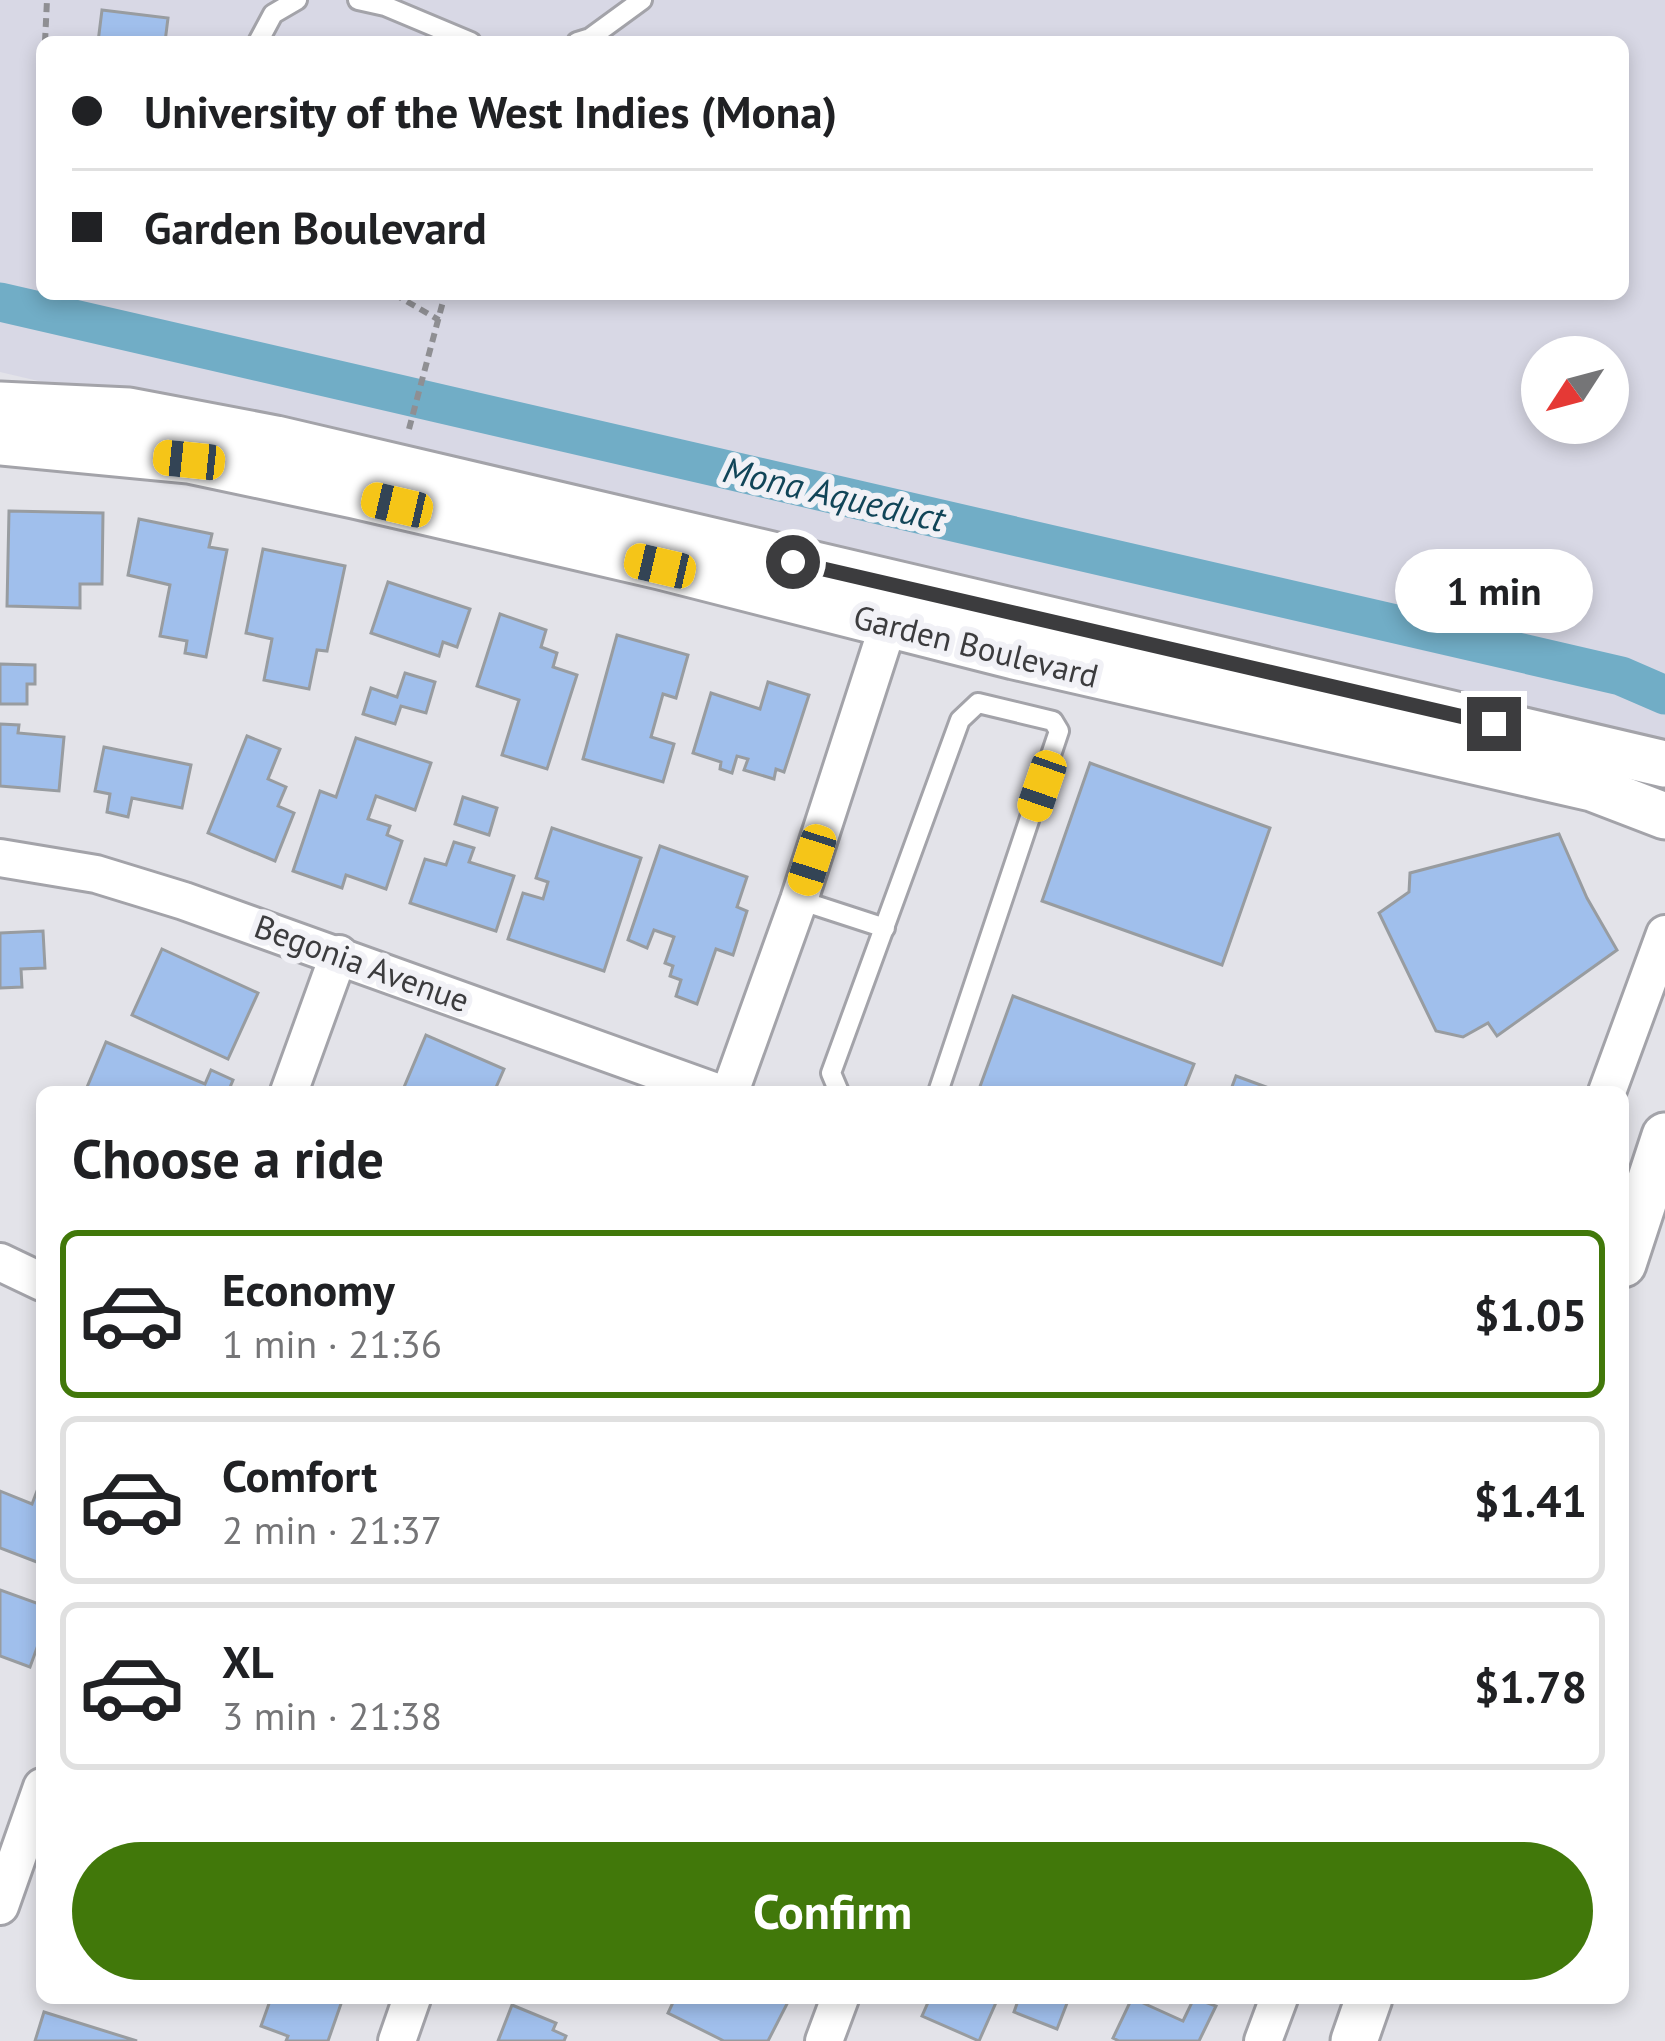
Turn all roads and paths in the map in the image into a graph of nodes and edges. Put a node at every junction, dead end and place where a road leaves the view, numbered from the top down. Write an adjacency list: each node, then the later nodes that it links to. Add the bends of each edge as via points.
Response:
1 (47, 0): 5 (path)
2 (297, 0): 6 (lane, via 273,14)
3 (358, 0): 7 (lane)
4 (643, 0): 8 (lane)
5 (45, 36)
6 (261, 36)
7 (457, 36)
8 (593, 36)
9 (404, 300): 11 (path)
10 (444, 300): 11 (path)
11 (439, 320): 13 (path)
12 (0, 405): 15 (street, Garden Boulevard, via 129,411 276,440)
13 (412, 422)
14 (0, 442): 15 (street, Garden Boulevard, via 189,460 660,566)
15 (895, 606): 16 (street, Garden Boulevard); 17 (street, Garden Boulevard, via 1592,788); 19 (street)
16 (1665, 764)
17 (1665, 816)
18 (0, 858): 22 (street, Begonia Avenue, via 96,874)
19 (799, 899): 20 (lane); 25 (street)
20 (885, 928): 26 (lane, via 831,1073); 27 (lane, via 968,709 978,703 1053,721 1057,746)
21 (1665, 934): 28 (street)
22 (339, 954): 23 (street); 24 (street, Begonia Avenue)
23 (291, 1086)
24 (700, 1086)
25 (732, 1086)
26 (836, 1086)
27 (940, 1086)
28 (1609, 1086)
29 (1665, 1136): 30 (street)
30 (1629, 1246)
31 (0, 1262): 32 (street)
32 (36, 1279)
33 (36, 1804): 34 (street)
34 (0, 1906)
35 (410, 2004): 39 (street)
36 (838, 2004): 40 (street)
37 (1277, 2004): 41 (street)
38 (1368, 2004): 42 (street)
39 (397, 2041)
40 (824, 2041)
41 (1263, 2041)
42 (1354, 2041)

